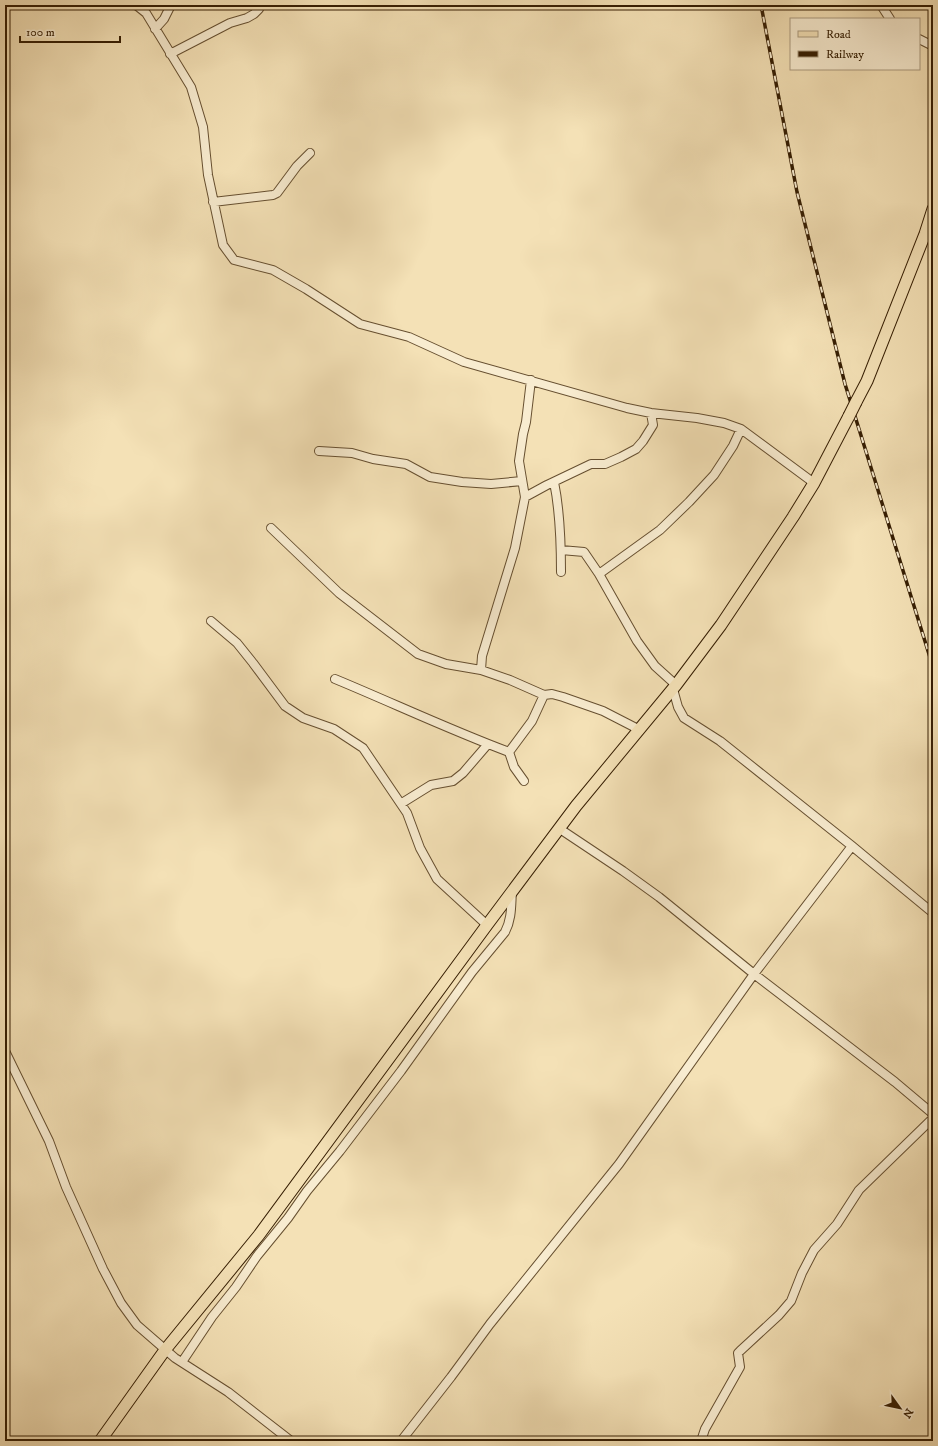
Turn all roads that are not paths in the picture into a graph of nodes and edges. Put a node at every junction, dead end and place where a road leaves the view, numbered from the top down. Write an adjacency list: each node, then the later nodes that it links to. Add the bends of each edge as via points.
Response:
1 (171, 5): 6 (street)
2 (260, 5): 9 (street, via 248,18 230,23)
3 (882, 5): 5 (street)
4 (140, 6): 6 (street)
5 (889, 18)
6 (155, 29): 9 (street)
7 (920, 40): 8 (street)
8 (933, 46)
9 (170, 54): 11 (street, via 191,87 203,127)
10 (310, 153): 11 (street, via 277,193)
11 (213, 202): 14 (street, via 222,246 234,260 273,270 360,324 409,337 464,362)
12 (933, 209): 13 (main road)
13 (929, 236): 20 (main road, bridge, via 867,381)
14 (531, 380): 15 (street); 18 (street, via 519,461)
15 (651, 413): 16 (street, via 697,418); 19 (street, via 654,425 636,449 605,464 591,464)
16 (741, 429): 20 (street); 25 (street, via 714,475 689,502 660,530)
17 (319, 451): 18 (street, via 352,453 406,464 430,477 462,482 491,484)
18 (522, 481): 21 (street)
19 (554, 482): 21 (street); 23 (street)
20 (814, 483): 29 (main road, via 720,625)
21 (524, 498): 27 (street, via 515,548 482,656)
22 (271, 528): 27 (street, via 339,593 418,654 446,664)
23 (561, 550): 24 (street); 25 (street, via 584,552)
24 (561, 572)
25 (599, 574): 29 (street, via 637,641)
26 (211, 621): 35 (street, via 237,643 285,706 303,718 334,729 363,748)
27 (481, 670): 30 (street)
28 (335, 679): 32 (street)
29 (674, 687): 31 (main road); 37 (street, via 678,707 684,718 720,741)
30 (544, 696): 31 (street, via 552,694 563,697); 33 (street, via 532,721)
31 (640, 730): 36 (main road, via 576,806)
32 (488, 744): 33 (street); 35 (street, via 453,781 431,785)
33 (509, 752): 34 (street, via 514,767)
34 (524, 781)
35 (402, 803): 40 (street, via 420,848 437,879)
36 (560, 829): 38 (main road); 41 (street, via 659,897)
37 (852, 846): 39 (street); 41 (street)
38 (512, 891): 40 (main road); 46 (street, via 509,925 505,932 472,972 340,1151 257,1256)
39 (933, 913)
40 (487, 925): 45 (main road, via 259,1235)
41 (754, 974): 43 (street); 49 (street, via 619,1164 490,1324)
42 (5, 1051): 45 (street, via 49,1141 66,1187 121,1303 137,1325)
43 (933, 1114)
44 (933, 1118): 50 (street, via 859,1190 838,1224 814,1250 791,1301 738,1353 740,1367)
45 (165, 1350): 46 (street); 47 (main road)
46 (182, 1362): 48 (street, via 228,1392)
47 (100, 1441)
48 (291, 1441)
49 (401, 1441)
50 (701, 1441)

